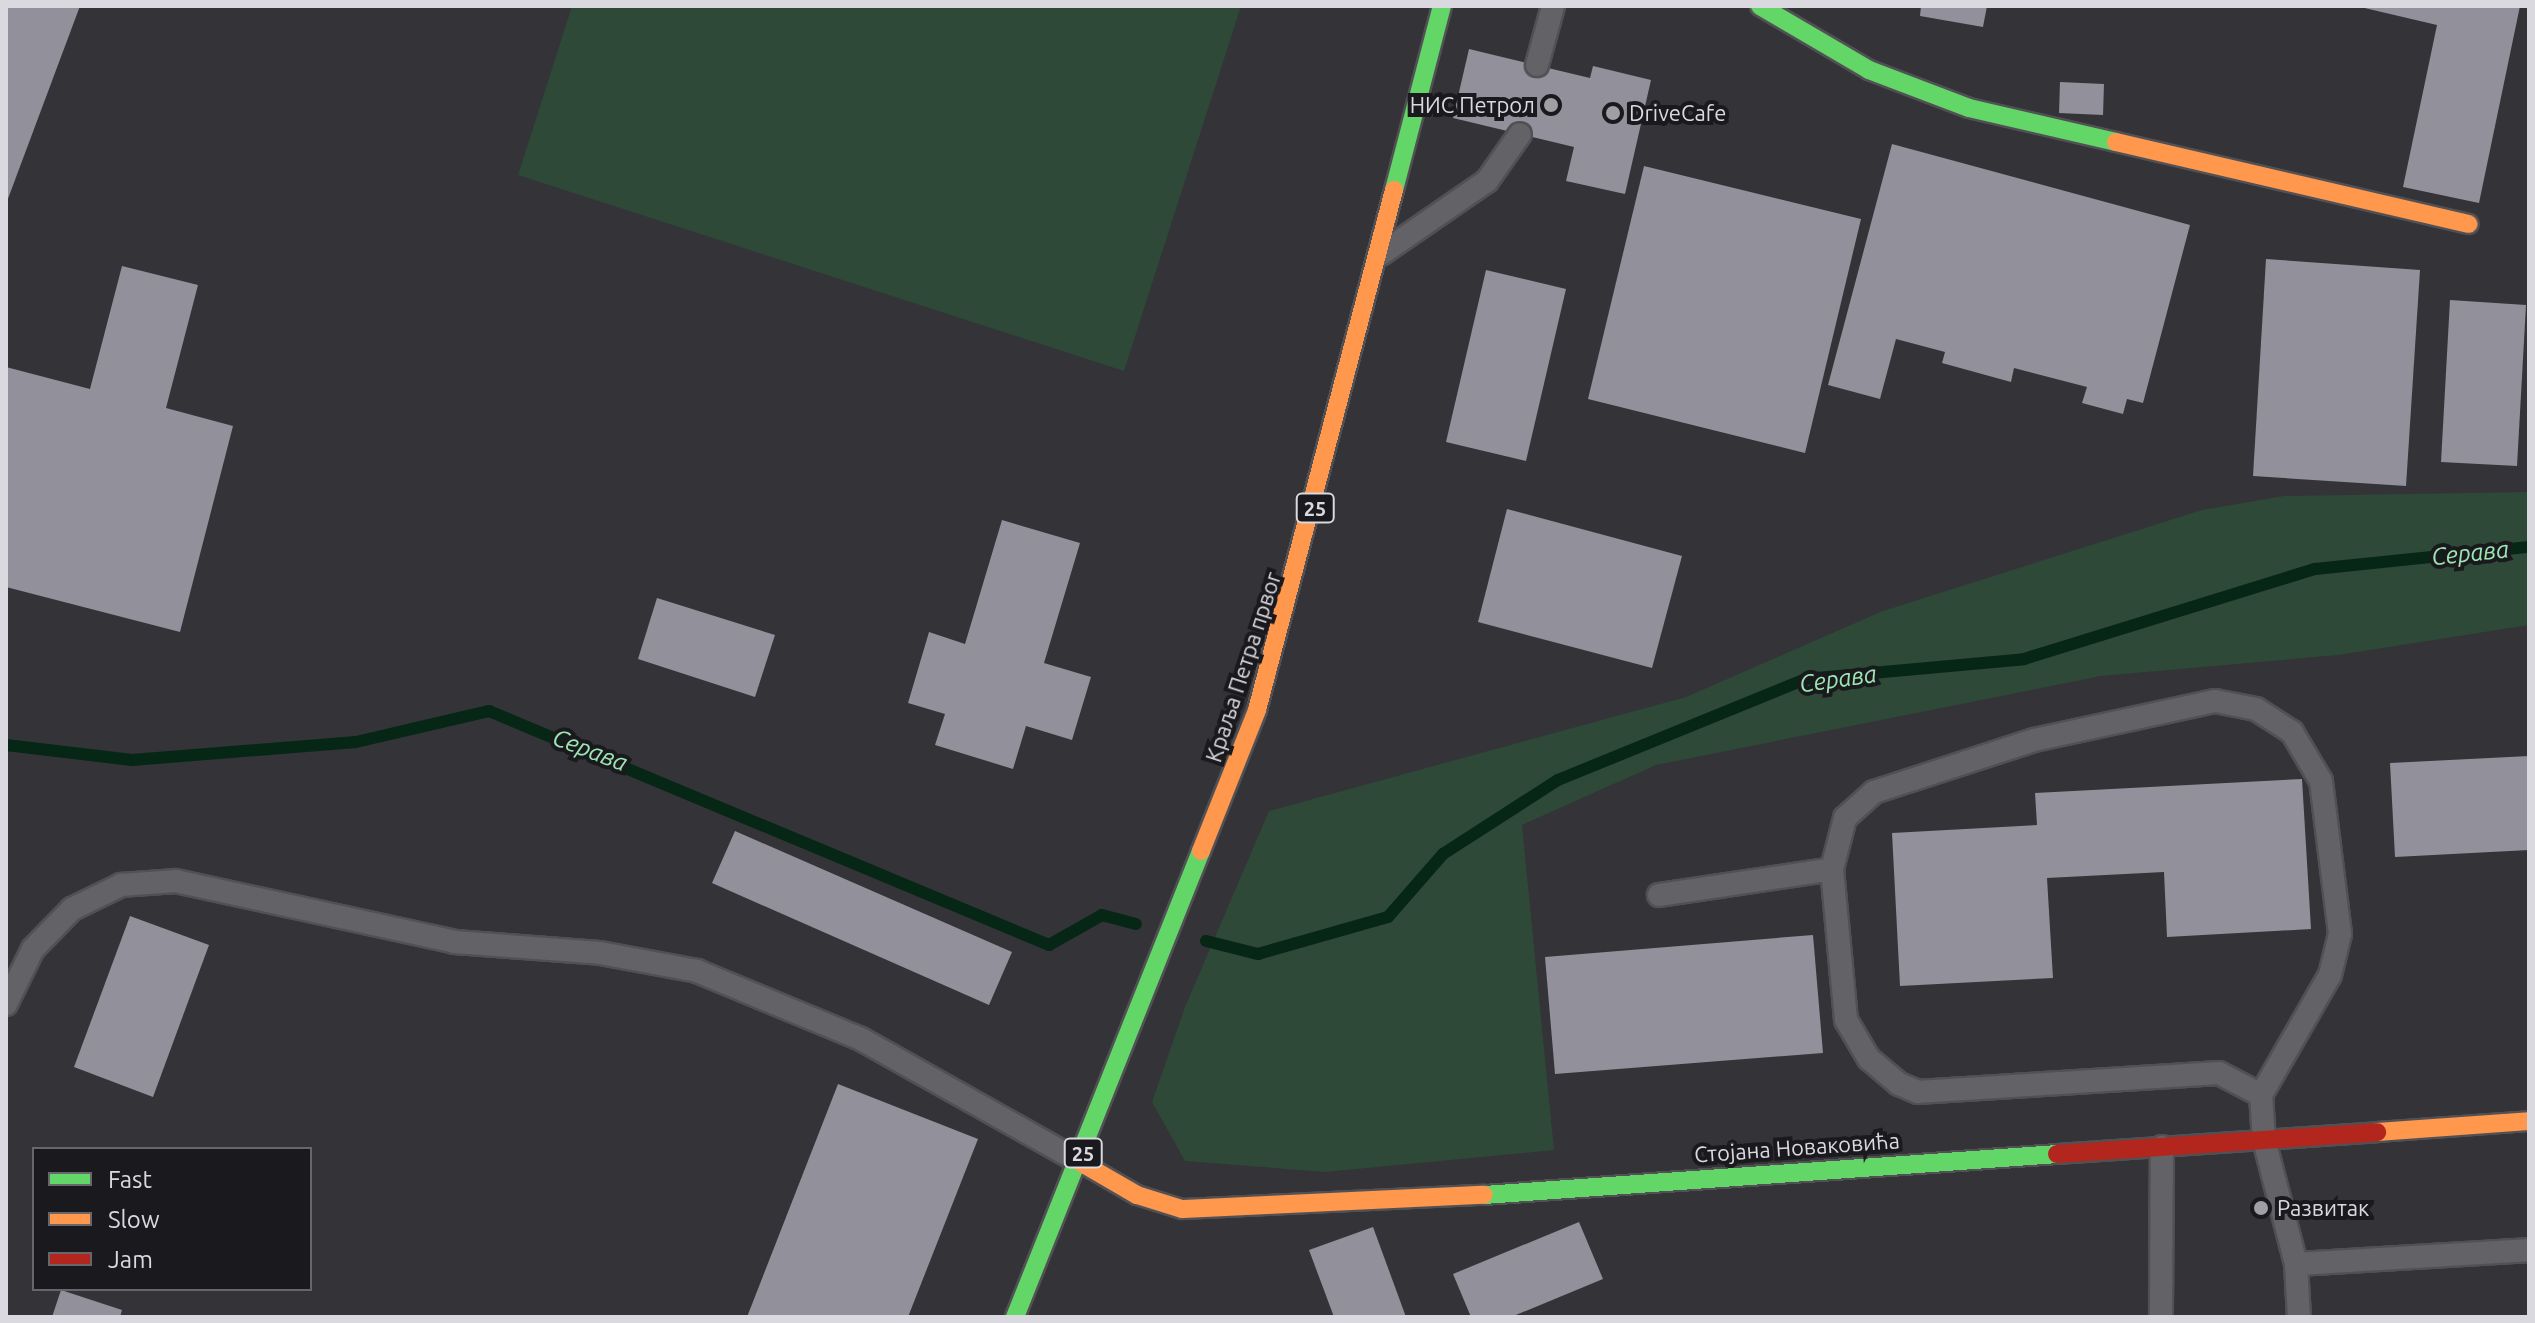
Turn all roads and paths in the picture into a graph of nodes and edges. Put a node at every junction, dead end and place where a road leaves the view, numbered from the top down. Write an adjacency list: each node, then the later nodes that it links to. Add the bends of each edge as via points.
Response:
1 (1442, 6): 7 (street, Краља Петра првог / 25)
2 (1553, 6): 4 (lane)
3 (1760, 6): 6 (street, via 1869,70 1969,108)
4 (1537, 65)
5 (1520, 134): 7 (lane, via 1487,181)
6 (2469, 224)
7 (1381, 254): 15 (street, Краља Петра првог / 25, via 1262,696)
8 (1832, 869): 9 (lane); 11 (lane, via 1846,1020 1869,1059 1899,1084 1918,1092 2219,1073); 11 (lane, via 1845,818 1893,785 2034,740 2215,701 2275,719 2304,746 2321,781 2340,934 2330,975)
9 (1659, 895)
10 (6, 1004): 15 (lane, via 33,949 72,909 121,885 176,881 455,942 600,953 697,971 861,1039)
11 (2261, 1095): 13 (lane)
12 (2529, 1121): 13 (street, Стојана Новаковића)
13 (2264, 1140): 14 (street, Стојана Новаковића); 17 (lane)
14 (2162, 1147): 15 (street, Стојана Новаковића, via 1415,1200 1182,1209 1137,1195); 19 (lane)
15 (1080, 1162): 18 (street, Краља Петра првог / 25)
16 (2529, 1250): 17 (lane)
17 (2296, 1264): 20 (lane)
18 (1015, 1317)
19 (2161, 1317)
20 (2299, 1317)

